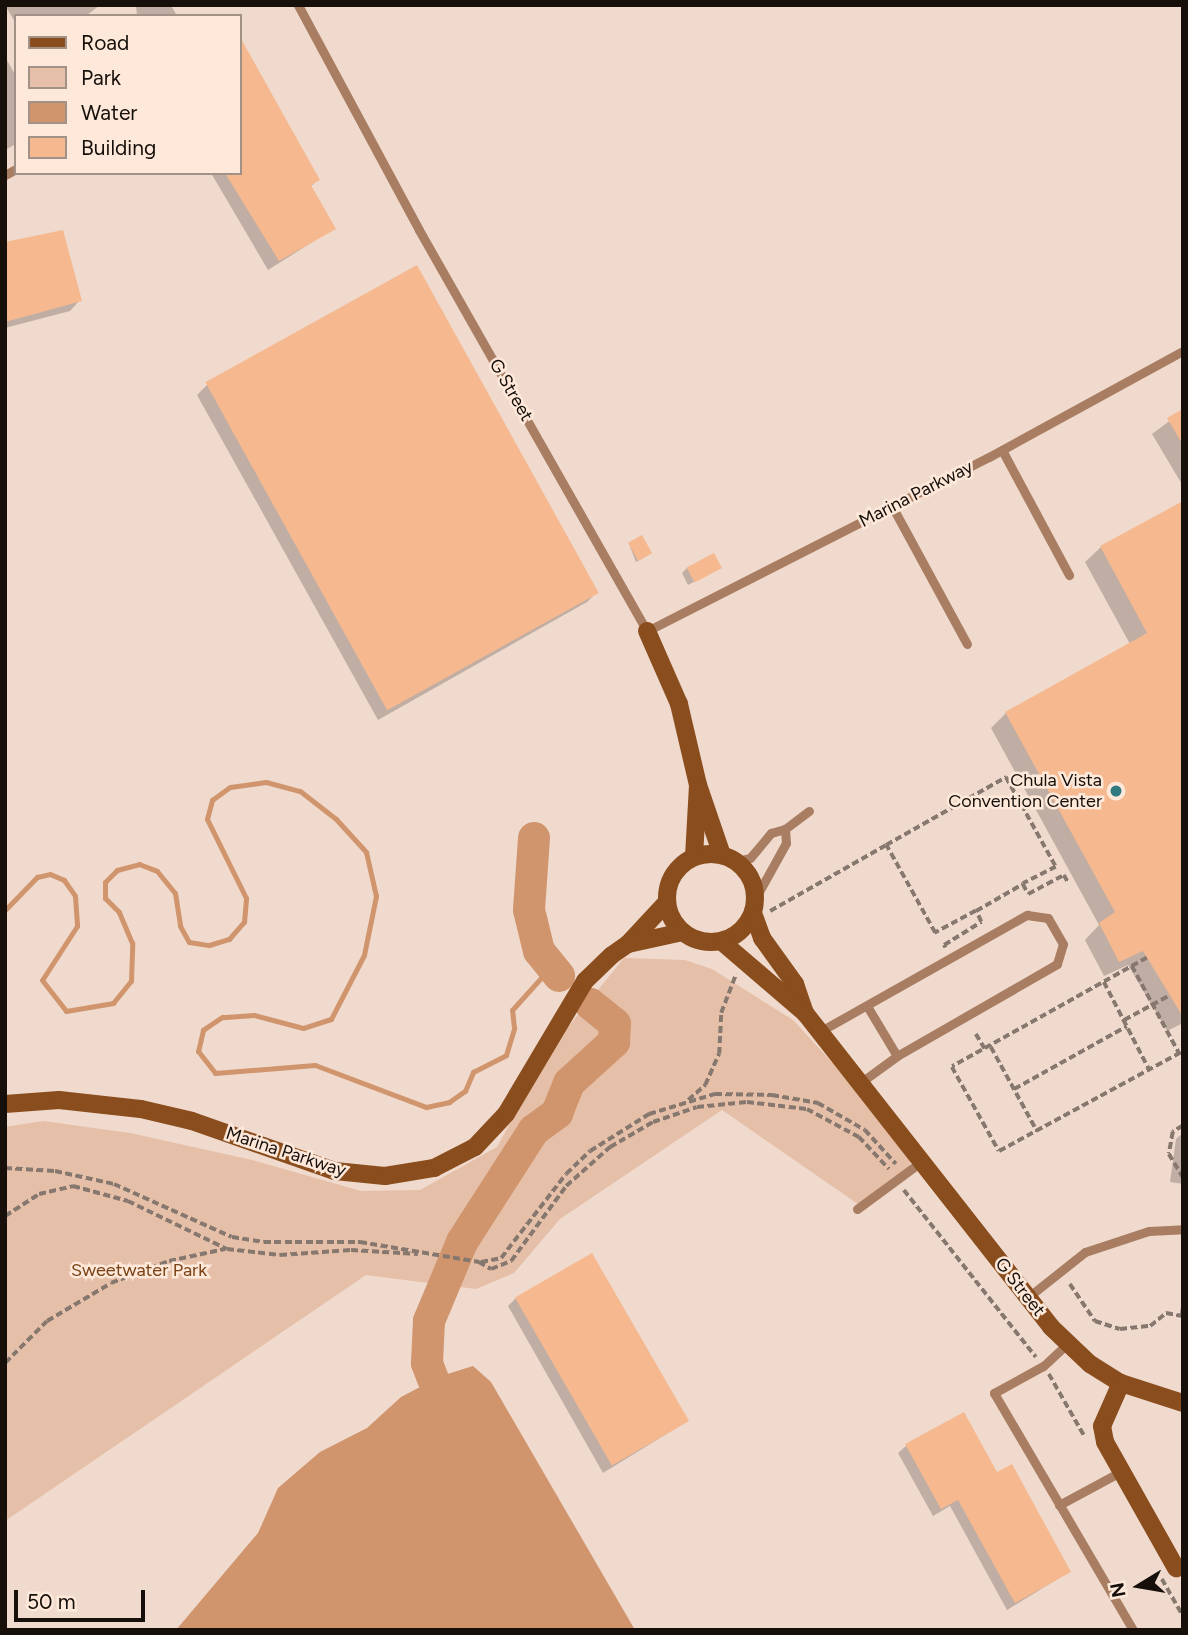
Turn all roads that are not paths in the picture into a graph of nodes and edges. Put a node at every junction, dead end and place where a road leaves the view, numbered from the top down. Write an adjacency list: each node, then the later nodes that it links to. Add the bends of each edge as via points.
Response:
1 (298, 5): 6 (lane, G Street, via 412,218)
2 (1183, 351): 3 (lane, Marina Parkway)
3 (1002, 450): 4 (lane, Marina Parkway); 5 (lane)
4 (892, 506): 6 (lane, Marina Parkway); 7 (lane)
5 (1069, 575)
6 (647, 631): 8 (street, G Street, via 679,704)
7 (967, 644)
8 (698, 785): 11 (street, G Street); 12 (street, G Street)
9 (809, 811): 10 (lane)
10 (785, 829): 12 (lane, via 771,834 750,858); 14 (lane, via 786,843)
11 (694, 857): 12 (street); 13 (street, via 673,876)
12 (729, 858): 14 (street, via 747,871)
13 (667, 902): 15 (street); 17 (street, Marina Parkway)
14 (759, 908): 16 (street, via 740,931); 19 (street, G Street, via 762,938 795,984)
15 (683, 932): 16 (street, via 706,942); 17 (street, Marina Parkway)
16 (721, 941): 19 (street, G Street)
17 (628, 944): 23 (street, Marina Parkway, via 585,981 506,1114 475,1147 434,1168 385,1177 335,1171 192,1121 141,1109 58,1100)
18 (867, 1006): 20 (lane); 21 (lane); 21 (lane, via 1027,915 1048,918 1063,944 1057,964)
19 (805, 1013): 20 (street, G Street)
20 (820, 1032): 22 (street, G Street)
21 (897, 1056): 22 (lane)
22 (860, 1083): 24 (street, G Street)
23 (5, 1104)
24 (921, 1162): 25 (lane); 27 (street, G Street)
25 (857, 1209)
26 (1183, 1229): 27 (lane, via 1149,1231 1085,1252)
27 (1027, 1298): 28 (street, G Street)
28 (1068, 1343): 29 (street, G Street, via 1090,1364); 32 (lane, via 1043,1366 994,1393)
29 (1121, 1383): 30 (street, G Street); 31 (street, via 1102,1426)
30 (1183, 1403)
31 (1120, 1472): 32 (lane); 33 (street)
32 (1059, 1505): 34 (lane)
33 (1180, 1573)
34 (1133, 1630)

